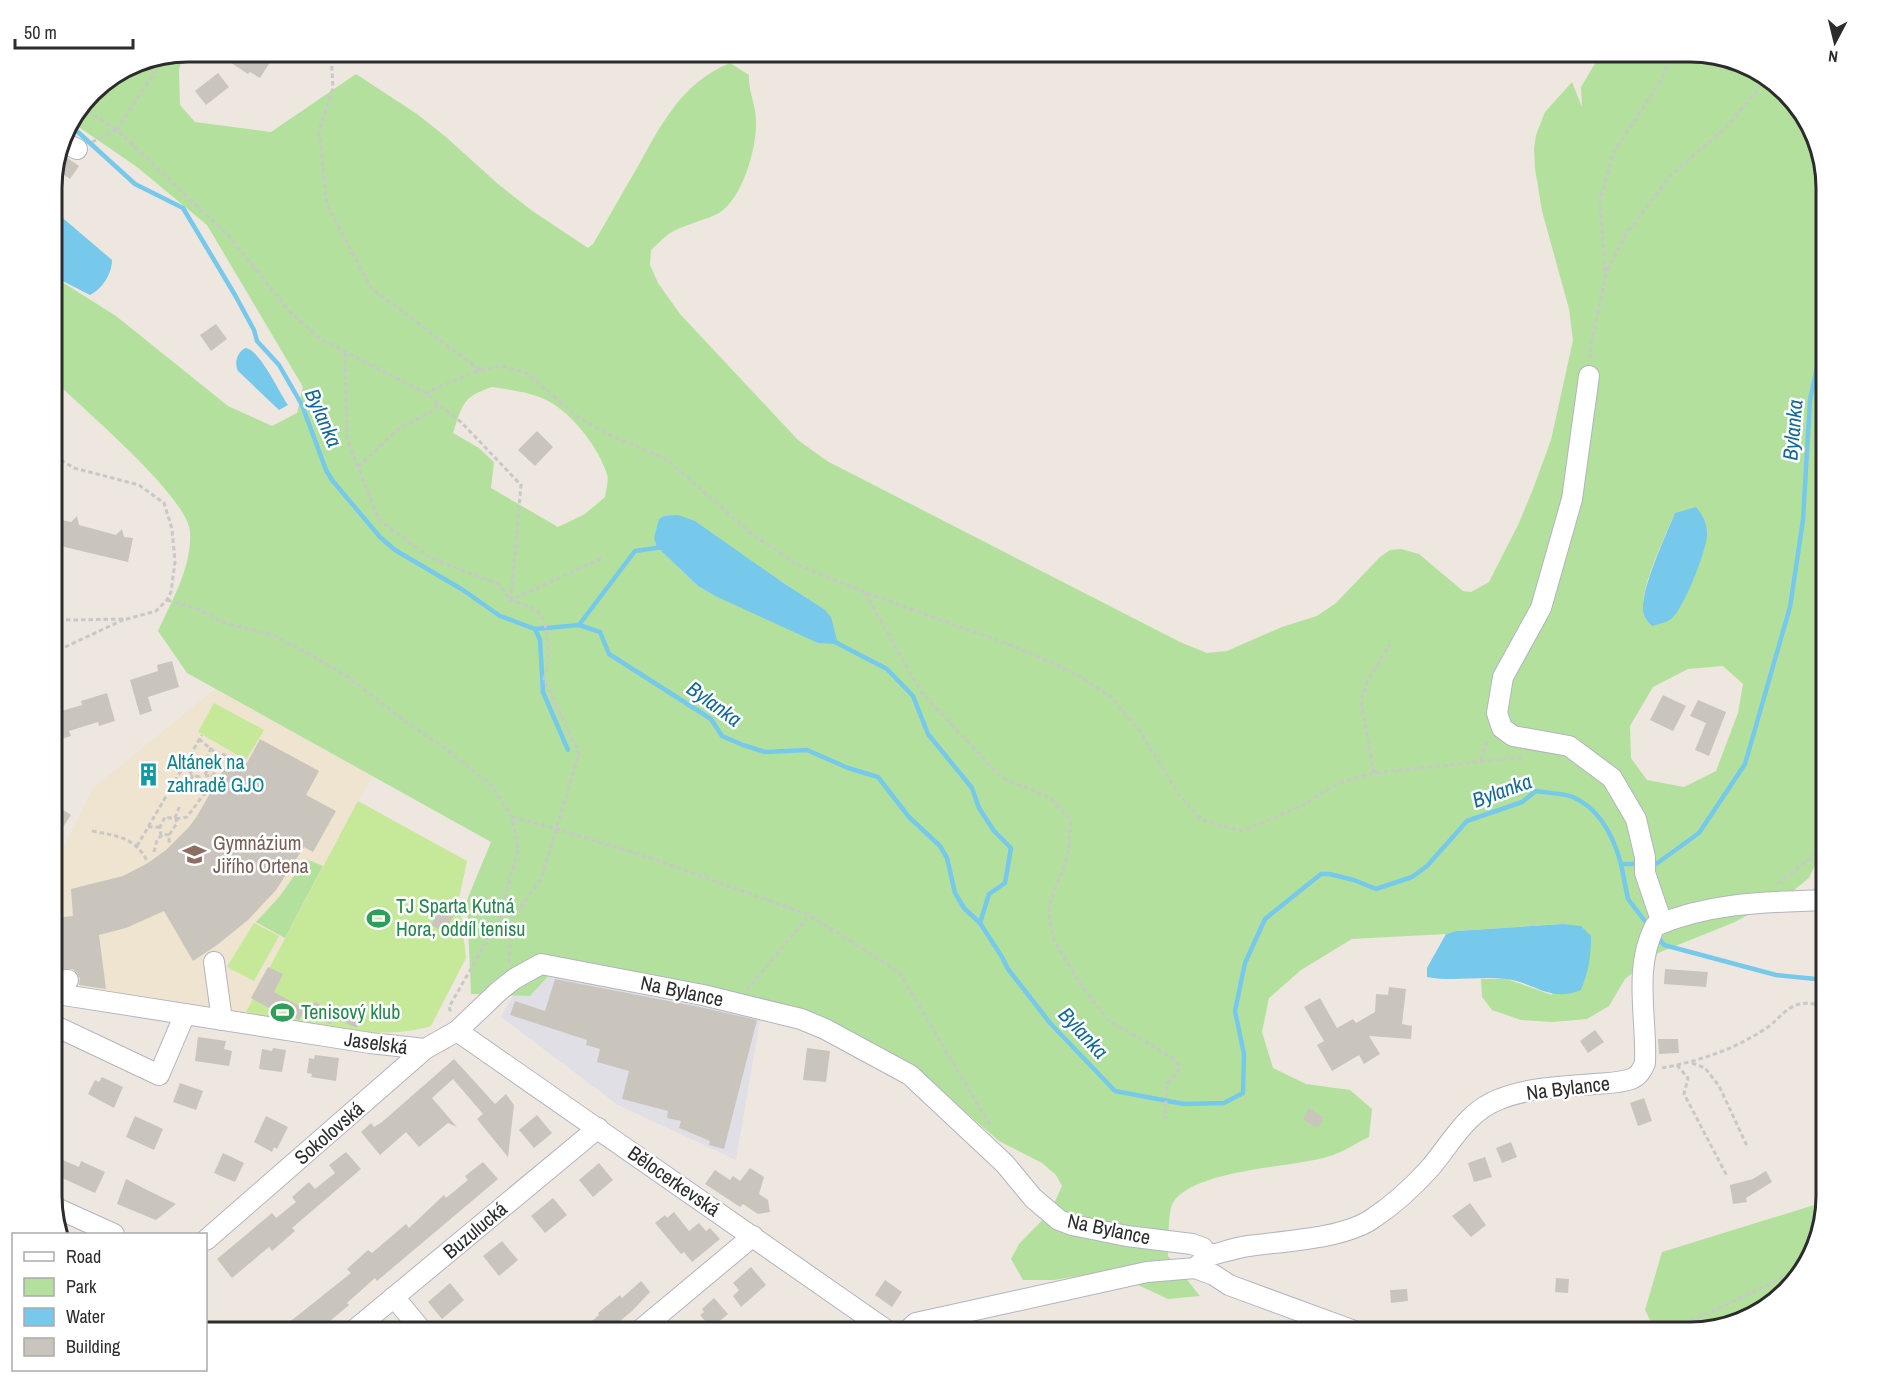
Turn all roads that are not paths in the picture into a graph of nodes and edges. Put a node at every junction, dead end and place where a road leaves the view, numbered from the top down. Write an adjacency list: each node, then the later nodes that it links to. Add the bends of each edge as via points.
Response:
1 (1589, 376): 3 (street, via 1572,500 1541,608 1503,677 1497,713 1502,728 1513,736 1569,746 1612,778 1636,819)
2 (1816, 900): 3 (street, via 1742,903 1693,913)
3 (1656, 928): 16 (street, Na Bylance, via 1642,968 1646,1054 1642,1071 1633,1078 1530,1090 1491,1102 1465,1122 1431,1167 1372,1220 1317,1237 1245,1247)
4 (214, 962): 7 (street)
5 (62, 989): 6 (street, Jaselská)
6 (185, 1014): 7 (street, Jaselská); 8 (street, via 159,1076)
7 (222, 1020): 10 (street, Jaselská)
8 (62, 1029)
9 (457, 1032): 10 (street, Sokolovská); 11 (street, Bělocerkevská); 16 (street, Na Bylance, via 508,984 541,964 801,1018 910,1075 1059,1220 1072,1226 1191,1244 1203,1248)
10 (425, 1049): 15 (street, Sokolovská)
11 (598, 1128): 14 (street, Bělocerkevská); 17 (street, Buzulucká)
12 (63, 1211): 13 (street)
13 (112, 1233)
14 (753, 1236): 20 (street); 21 (street, Bělocerkevská)
15 (207, 1239)
16 (1201, 1262): 22 (street); 23 (street, via 1229,1285)
17 (394, 1297): 18 (street, Buzulucká); 19 (street)
18 (364, 1322)
19 (415, 1322)
20 (650, 1322)
21 (875, 1322)
22 (921, 1322)
23 (1330, 1322)

